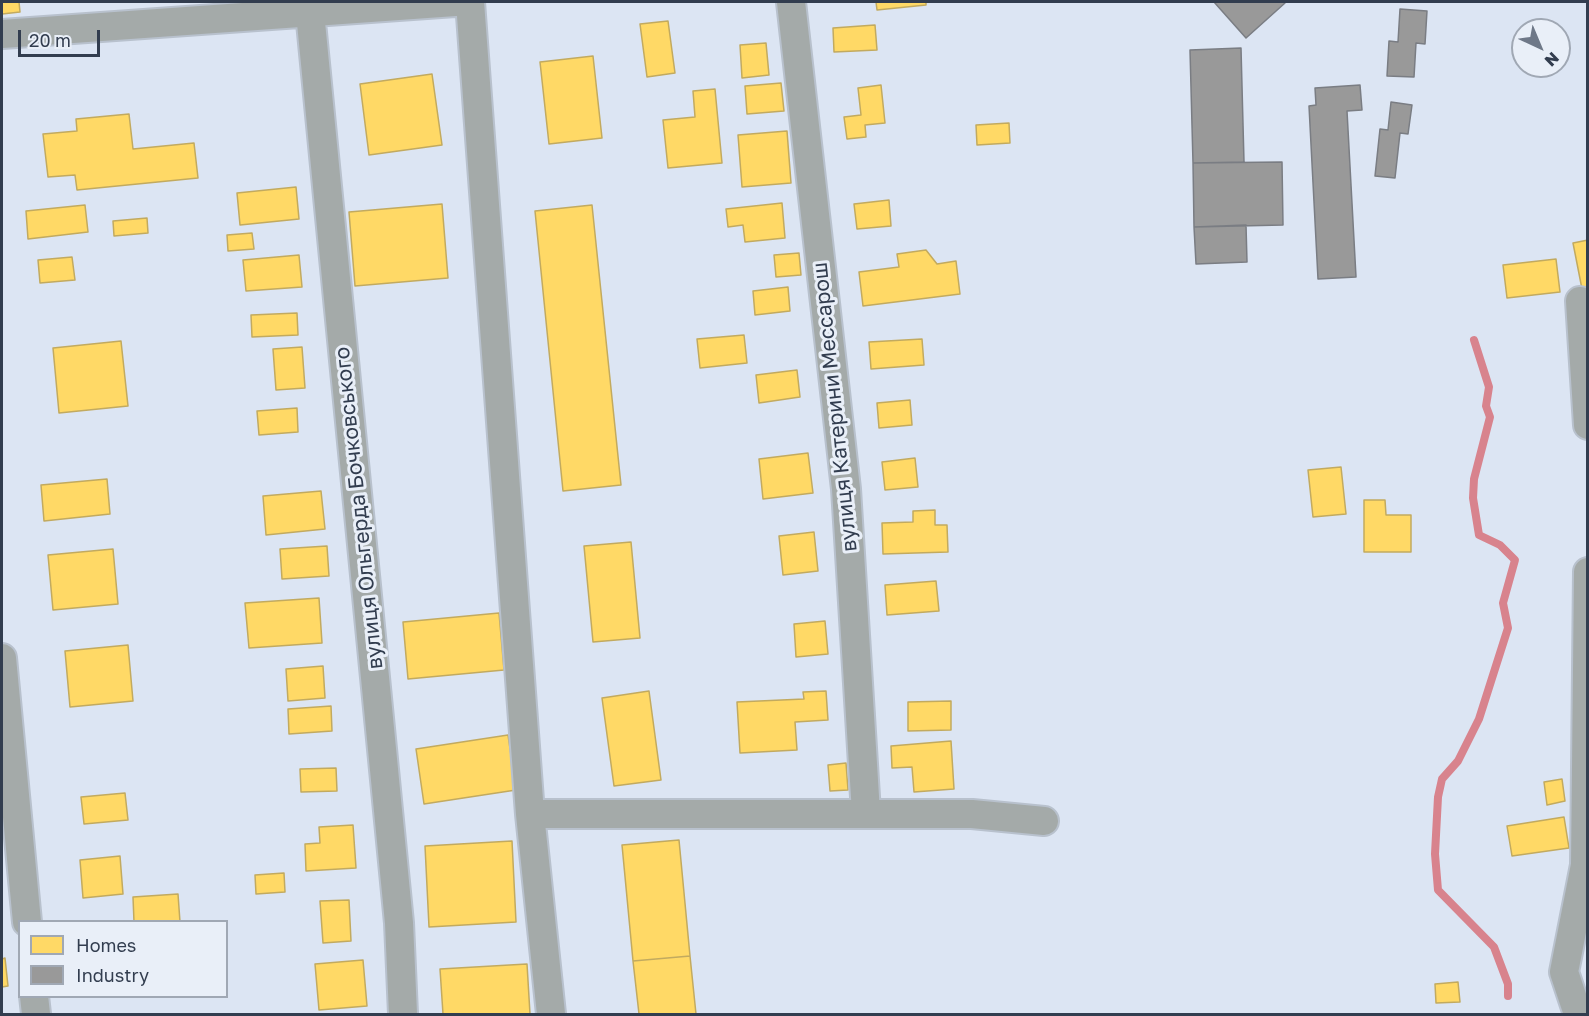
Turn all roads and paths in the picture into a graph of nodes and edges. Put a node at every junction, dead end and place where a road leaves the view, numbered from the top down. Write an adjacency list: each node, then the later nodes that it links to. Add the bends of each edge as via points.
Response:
1 (455, 2): 4 (street)
2 (470, 2): 11 (street)
3 (791, 2): 10 (street, вулиця Катерини Мессарош, via 846,489)
4 (310, 7): 5 (street); 16 (street, вулиця Ольгерда Бочковського, via 399,923)
5 (2, 34)
6 (1580, 301): 7 (street)
7 (1587, 424)
8 (1587, 572): 18 (street, via 1585,865 1564,972)
9 (2, 658): 13 (street)
10 (866, 813): 11 (street); 12 (street, via 972,814)
11 (530, 814): 17 (street)
12 (1044, 820)
13 (27, 920)
14 (34, 998): 15 (street)
15 (36, 1014)
16 (403, 1014)
17 (551, 1014)
18 (1578, 1014)

